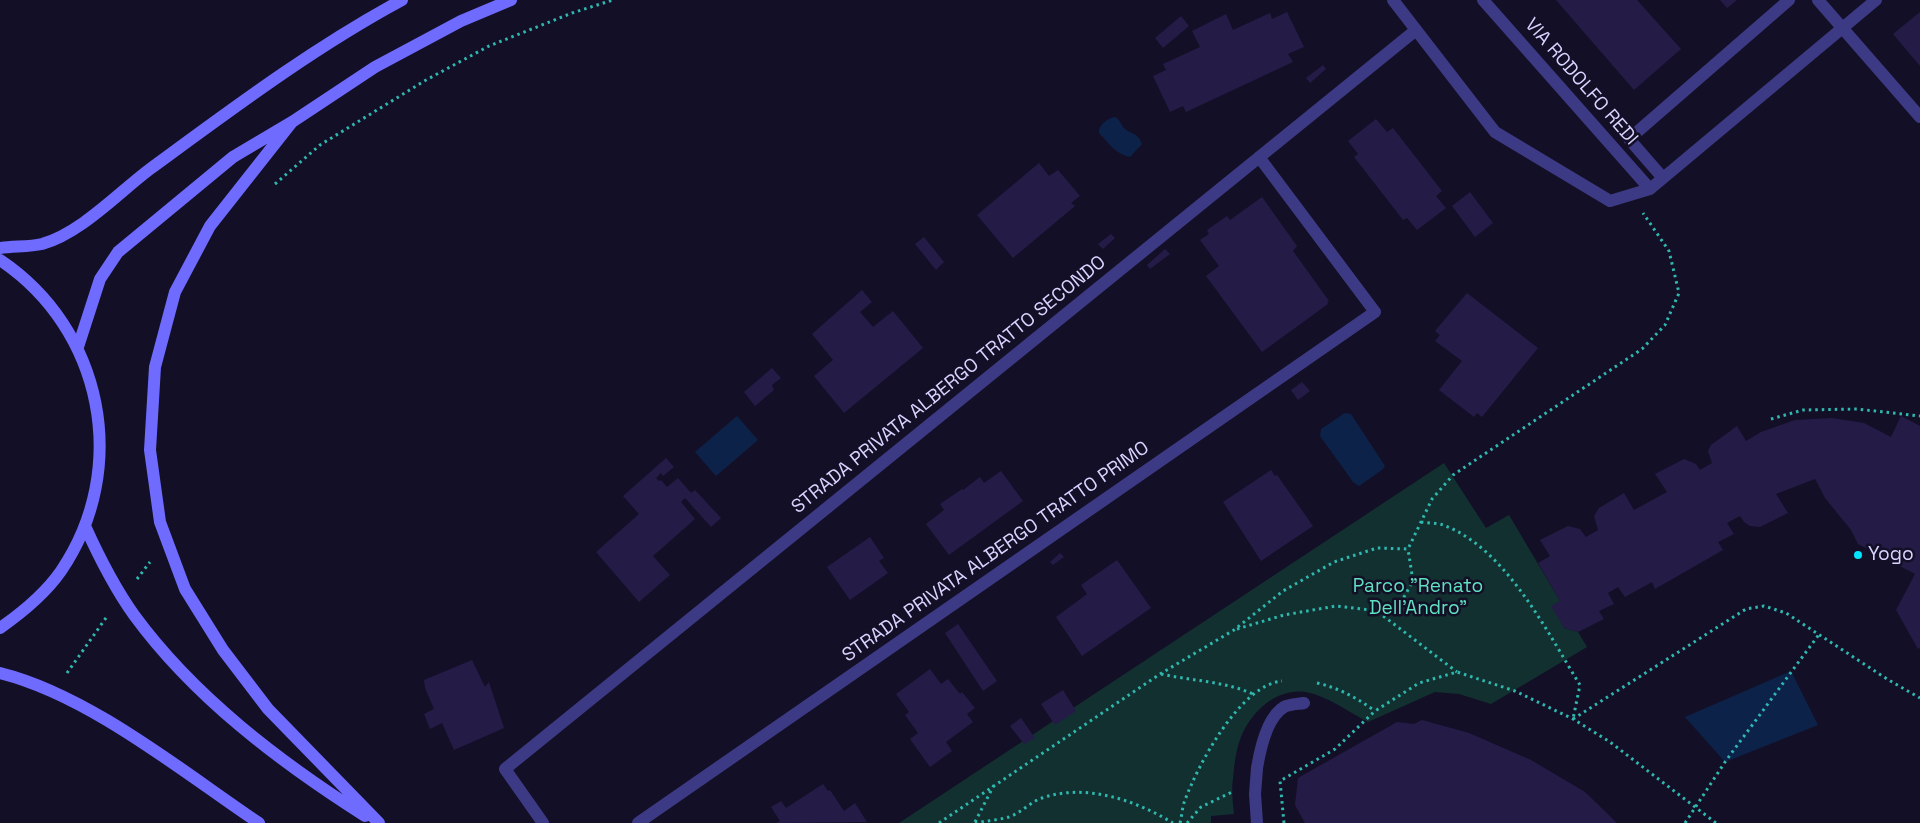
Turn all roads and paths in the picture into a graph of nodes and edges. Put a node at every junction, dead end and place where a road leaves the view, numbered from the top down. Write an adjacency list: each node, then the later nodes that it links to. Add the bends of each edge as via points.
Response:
1 (402, 0): 18 (main road, via 352,27 268,82 128,185 86,222 42,244)
2 (511, 0): 12 (main road, via 461,21 375,67)
3 (613, 0): 13 (path, via 489,46 426,80)
4 (1393, 0): 10 (street)
5 (1483, 0): 16 (street, VIA RODOLFO REDI)
6 (1788, 0): 15 (street, VIA RODOLFO REDI, via 1629,139)
7 (1818, 0): 9 (street)
8 (1876, 0): 9 (street)
9 (1843, 28): 11 (street); 15 (street)
10 (1416, 30): 14 (street, STRADA PRIVATA ALBERGO TRATTO SECONDO); 17 (street, via 1495,132 1610,201)
11 (1920, 117)
12 (292, 122): 20 (main road, via 233,156 118,252 100,279); 41 (main road, via 210,226 174,292 155,367 150,450 160,522 185,589 223,650 268,709)
13 (320, 145)
14 (1258, 157): 42 (street, STRADA PRIVATA ALBERGO TRATTO SECONDO, via 505,769); 43 (street, STRADA PRIVATA ALBERGO TRATTO PRIMO, via 1375,312)
15 (1663, 178): 16 (street)
16 (1650, 189): 17 (street)
17 (1630, 195): 23 (path, via 1669,251 1679,293 1666,326 1642,349 1453,475 1432,499)
18 (0, 248)
19 (0, 260): 20 (main road, via 22,275 54,308)
20 (78, 347): 24 (main road, via 94,390 100,436 98,481)
21 (1920, 416): 22 (path, via 1857,408 1803,410)
22 (1770, 419)
23 (1420, 522): 25 (path); 36 (path, via 1443,525 1468,540 1501,566 1519,586 1580,685)
24 (85, 526): 27 (main road, via 60,571 26,610); 41 (main road, via 122,597 166,654 212,701 303,777)
25 (1408, 549): 26 (path, via 1413,581 1399,606); 28 (path, via 1377,548 1334,562 1283,591)
26 (1378, 611): 28 (path, via 1336,606 1284,615); 30 (path)
27 (0, 628)
28 (1234, 630): 32 (path)
29 (1820, 634): 34 (path); 36 (path, via 1779,610 1764,606 1746,609); 39 (path)
30 (1457, 672): 36 (path, via 1515,691); 49 (path, via 1419,684 1382,706 1335,749 1280,782)
31 (0, 674): 40 (main road, via 52,692 93,712)
32 (1160, 674): 33 (path, via 1238,687); 37 (path)
33 (1253, 694)
34 (1920, 698)
35 (1304, 703): 38 (street, via 1284,707 1269,725 1261,748)
36 (1573, 719): 39 (path, via 1610,742)
37 (994, 785): 44 (path); 45 (path)
38 (1255, 794): 47 (path, via 1235,791 1221,796 1201,807); 48 (street)
39 (1693, 808): 50 (path); 51 (path)
40 (259, 823)
41 (377, 823)
42 (543, 823)
43 (638, 823)
44 (939, 823)
45 (975, 823): 46 (path, via 1009,817 1042,798 1075,792 1108,795 1134,803)
46 (1173, 823)
47 (1187, 823)
48 (1258, 823)
49 (1284, 823)
50 (1685, 823)
51 (1716, 823)

